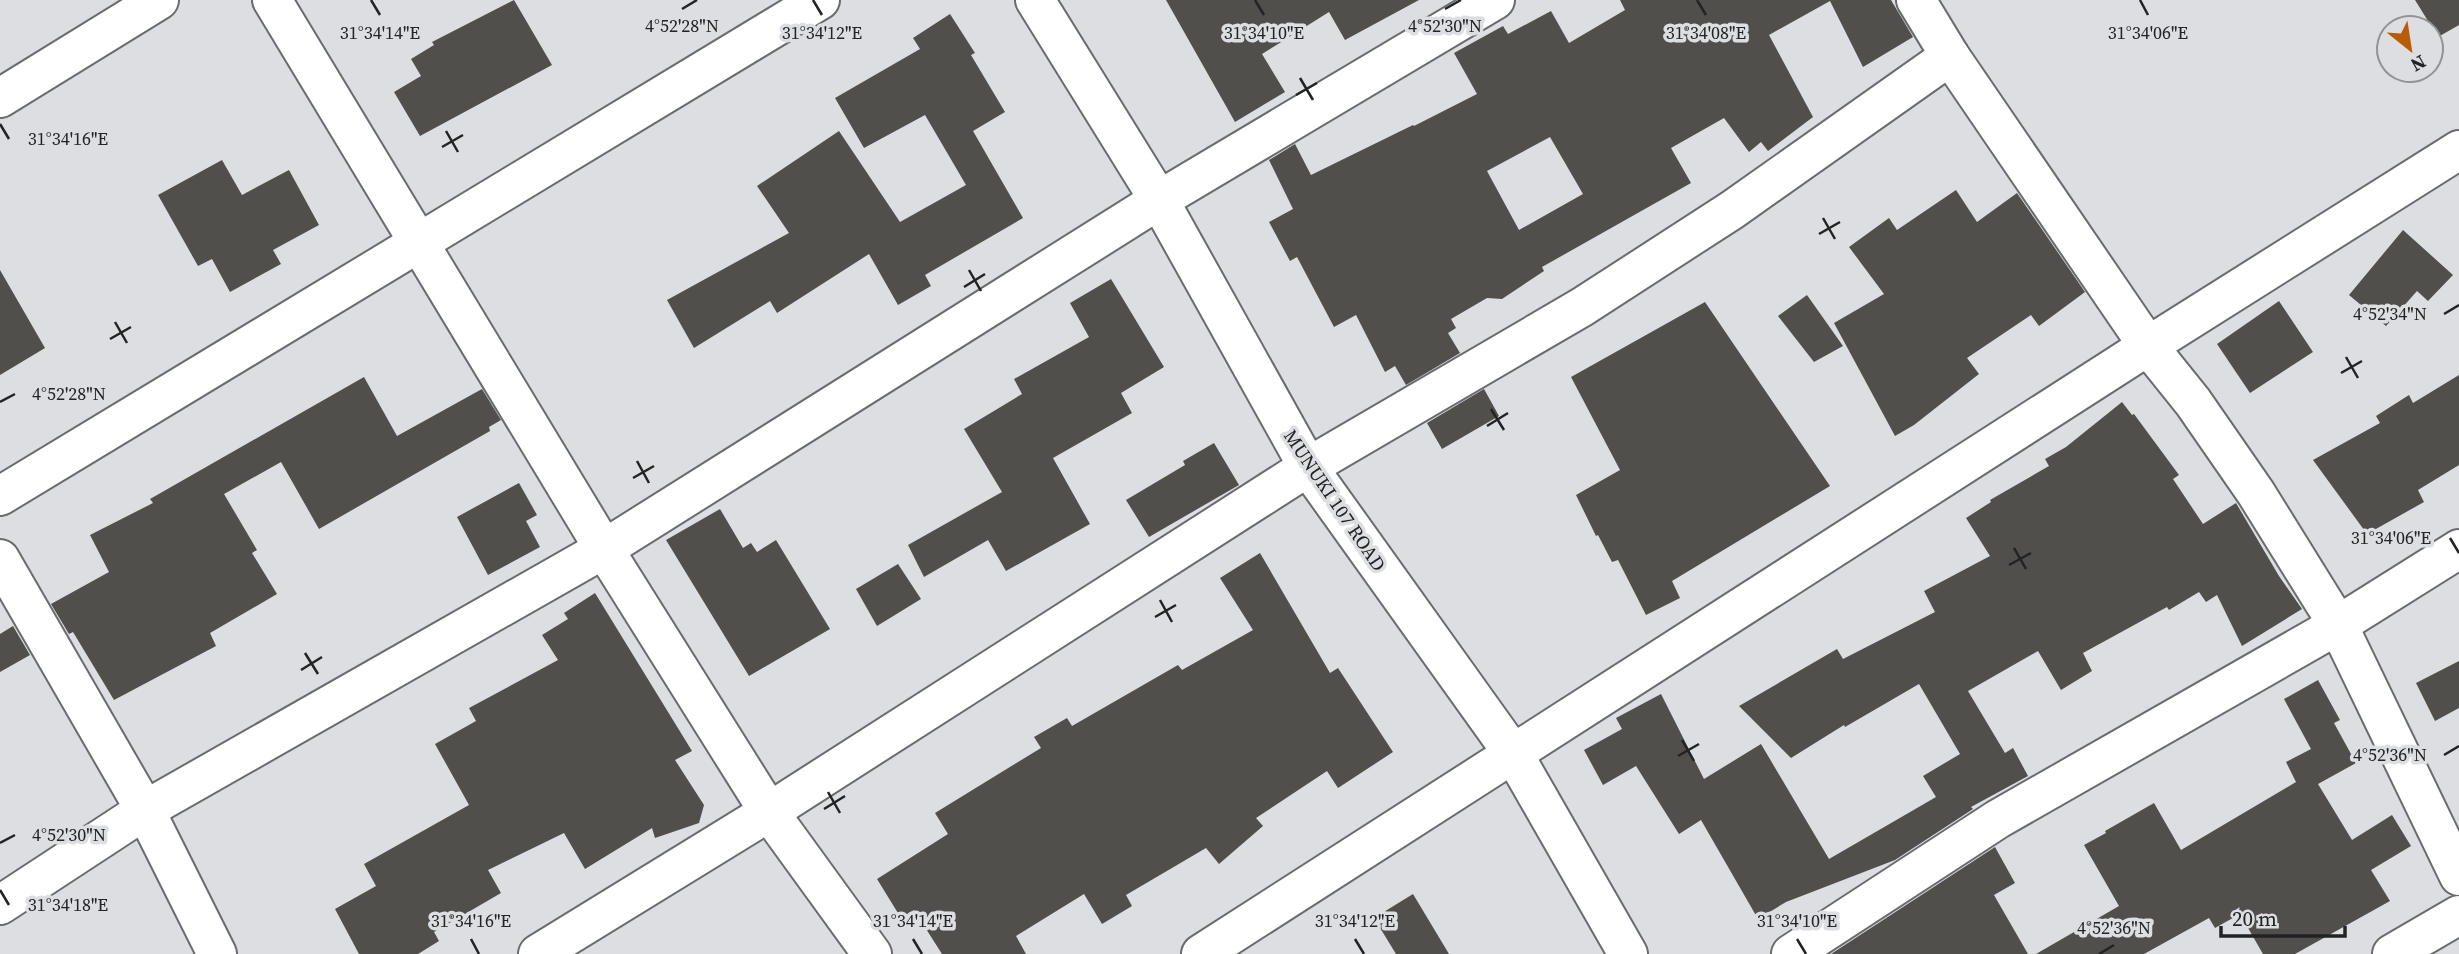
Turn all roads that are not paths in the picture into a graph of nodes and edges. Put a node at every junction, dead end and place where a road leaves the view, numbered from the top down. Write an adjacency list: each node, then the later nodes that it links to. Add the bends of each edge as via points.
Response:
1 (159, 0): 8 (street)
2 (272, 0): 14 (street)
3 (820, 0): 13 (street)
4 (1035, 0): 10 (street, MUNUKI 107 ROAD)
5 (1495, 0): 10 (street)
6 (1916, 0): 7 (street)
7 (1950, 55): 11 (street); 12 (street, via 1732,210 1593,300)
8 (0, 98)
9 (2459, 150): 11 (street)
10 (1159, 200): 12 (street, MUNUKI 107 ROAD); 14 (street)
11 (2148, 346): 17 (street, via 2256,493); 18 (street)
12 (1308, 467): 18 (street, MUNUKI 107 ROAD); 20 (street)
13 (0, 496)
14 (604, 549): 19 (street); 20 (street)
15 (2459, 549): 17 (street)
16 (0, 559): 19 (street)
17 (2338, 625): 21 (street); 29 (street, via 1998,819)
18 (1514, 755): 27 (street); 28 (street, MUNUKI 107 ROAD)
19 (145, 810): 22 (street); 24 (street)
20 (769, 812): 25 (street); 26 (street)
21 (2459, 876)
22 (0, 905)
23 (2459, 915): 30 (street)
24 (217, 954)
25 (538, 954)
26 (872, 954)
27 (1201, 954)
28 (1628, 954)
29 (1791, 954)
30 (2392, 954)

